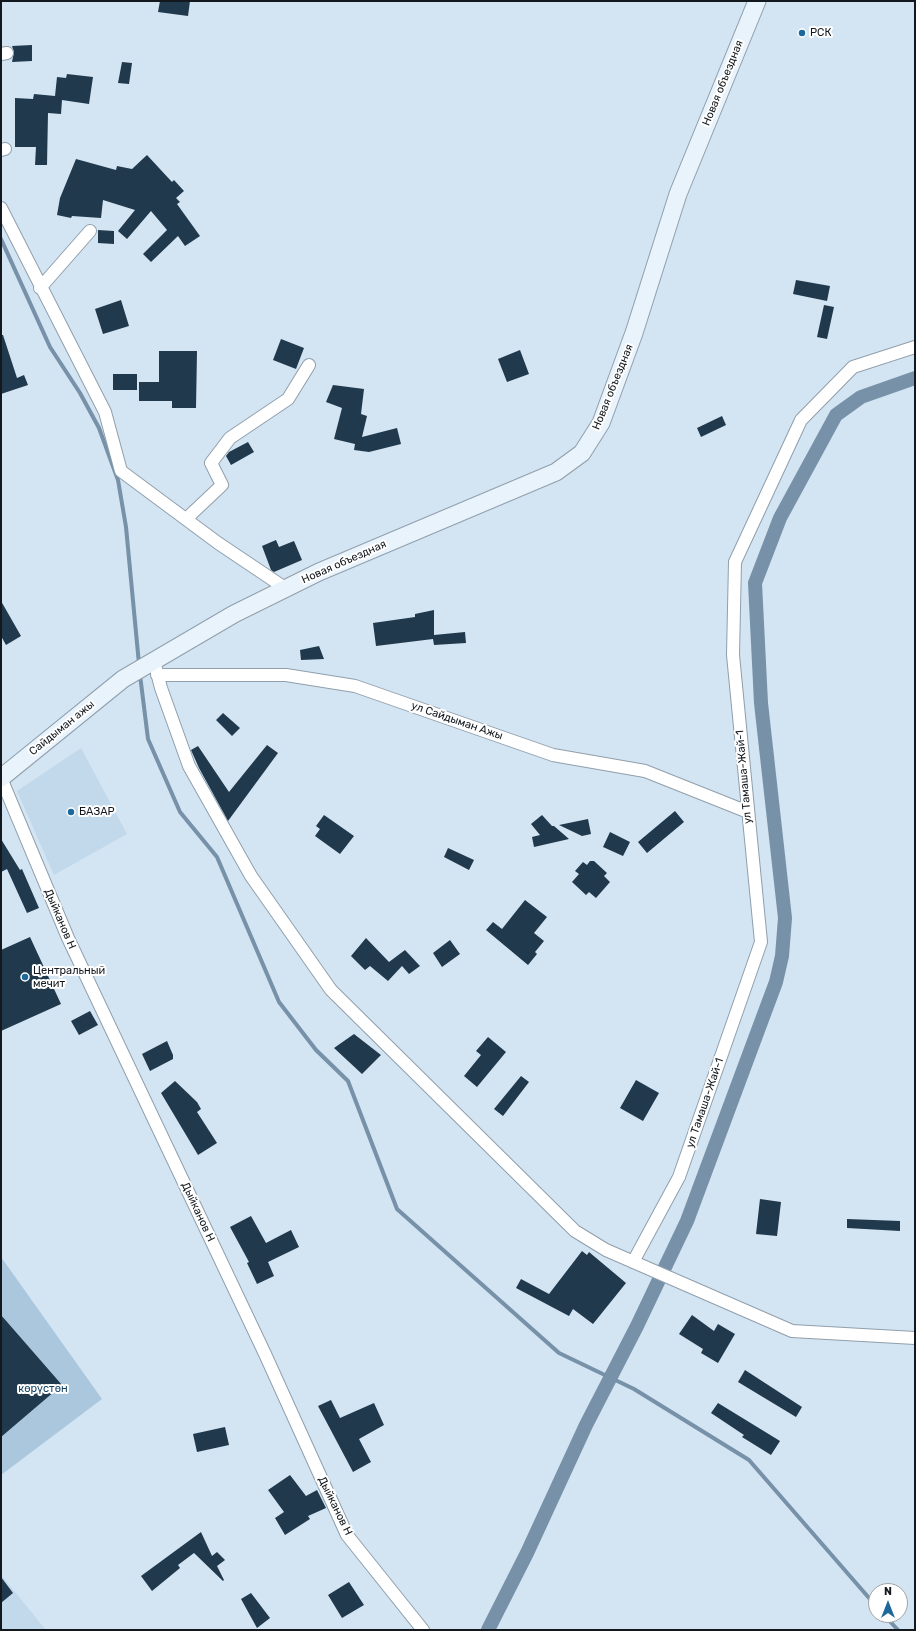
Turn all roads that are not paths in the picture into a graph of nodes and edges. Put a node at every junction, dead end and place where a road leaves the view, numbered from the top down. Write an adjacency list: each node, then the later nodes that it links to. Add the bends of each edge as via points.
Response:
1 (757, 1): 8 (main road, Новая объездная, via 678,194 634,333 601,423 582,453 556,472)
2 (1, 208): 4 (street)
3 (90, 231): 4 (street)
4 (40, 288): 7 (street, via 105,412 121,471)
5 (915, 347): 11 (street, ул Тамаша-Жай-1, via 853,368 801,420 735,562 733,655)
6 (309, 365): 7 (street, via 288,399 230,438 212,463 222,485)
7 (186, 519): 8 (street)
8 (286, 588): 9 (main road, Новая объездная, via 234,614)
9 (153, 667): 10 (main road, Сайдыман ажы, via 122,679); 11 (street, ул Сайдыман Ажы, via 286,675 356,686 553,755 645,772); 12 (street, via 189,766 252,876 331,990 575,1231 606,1250)
10 (1, 778): 14 (street, Дыйканов Н, via 68,938 348,1535)
11 (748, 812): 12 (street, ул Тамаша-Жай-1, via 761,942 679,1178)
12 (635, 1262): 13 (street, via 792,1331)
13 (915, 1338)
14 (423, 1630)

